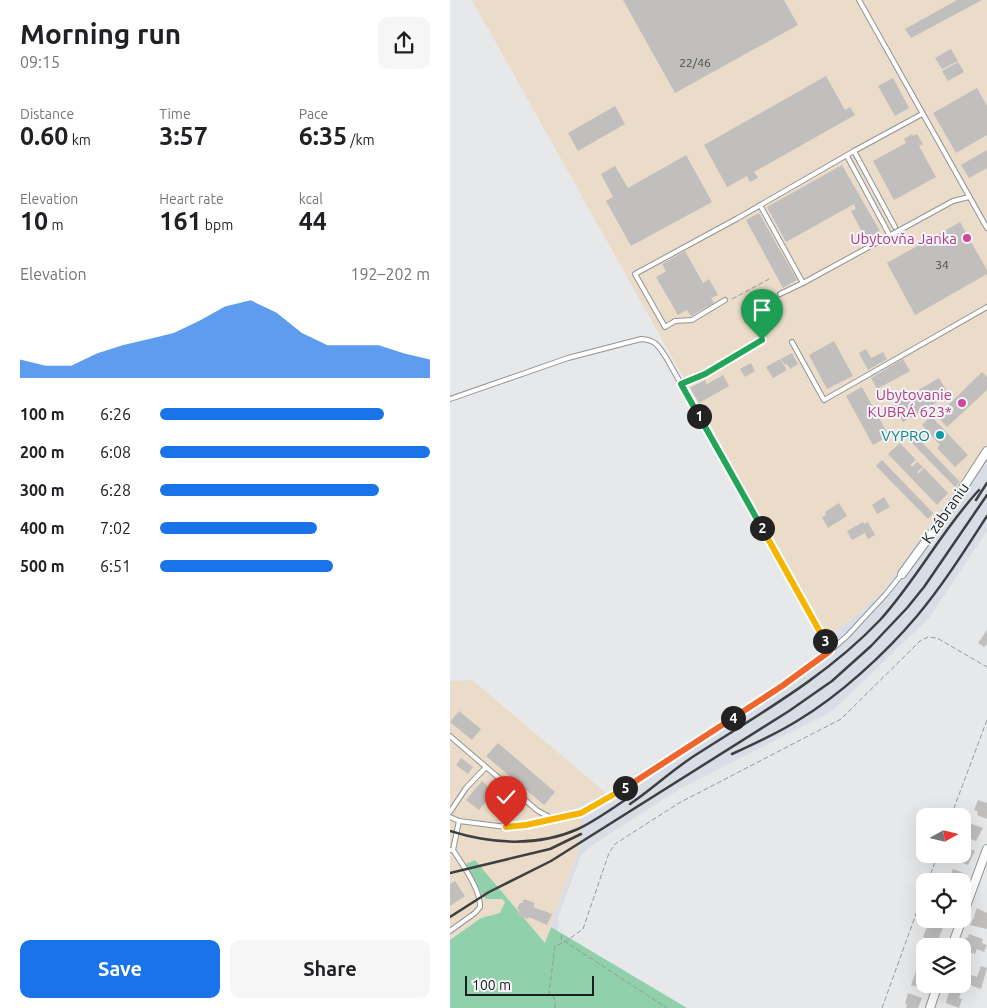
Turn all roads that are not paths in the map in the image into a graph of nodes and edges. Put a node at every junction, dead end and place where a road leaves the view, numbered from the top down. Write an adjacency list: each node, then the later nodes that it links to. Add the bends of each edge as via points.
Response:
1 (859, 0): 2 (lane)
2 (922, 114): 3 (lane); 5 (lane)
3 (854, 151): 4 (lane); 7 (lane)
4 (847, 156): 6 (lane); 9 (lane)
5 (969, 197): 8 (lane); 9 (lane, via 953,201)
6 (760, 205): 10 (lane); 12 (lane, via 635,274 665,327 675,321 692,320)
7 (895, 227)
8 (987, 228)
9 (890, 236): 10 (lane)
10 (803, 283): 11 (lane)
11 (780, 294)
12 (725, 300)
13 (987, 307): 15 (lane, via 824,400)
14 (762, 340): 16 (lane, via 705,374)
15 (792, 342)
16 (681, 384): 17 (lane, via 654,342 641,339 568,358); 20 (lane)
17 (450, 400)
18 (987, 451): 19 (street, K zábraniu)
19 (902, 574): 20 (lane, via 848,636)
20 (830, 651): 25 (lane, via 614,795 581,813)
21 (450, 736): 22 (lane)
22 (486, 767): 23 (lane); 25 (lane)
23 (450, 812)
24 (450, 817): 26 (lane)
25 (552, 819): 26 (lane, via 506,827)
26 (459, 821): 28 (lane)
27 (987, 849): 29 (street)
28 (451, 850): 30 (lane, via 465,868 479,897 480,907)
29 (971, 893)
30 (450, 931)
31 (935, 993): 32 (street)
32 (930, 1008)

